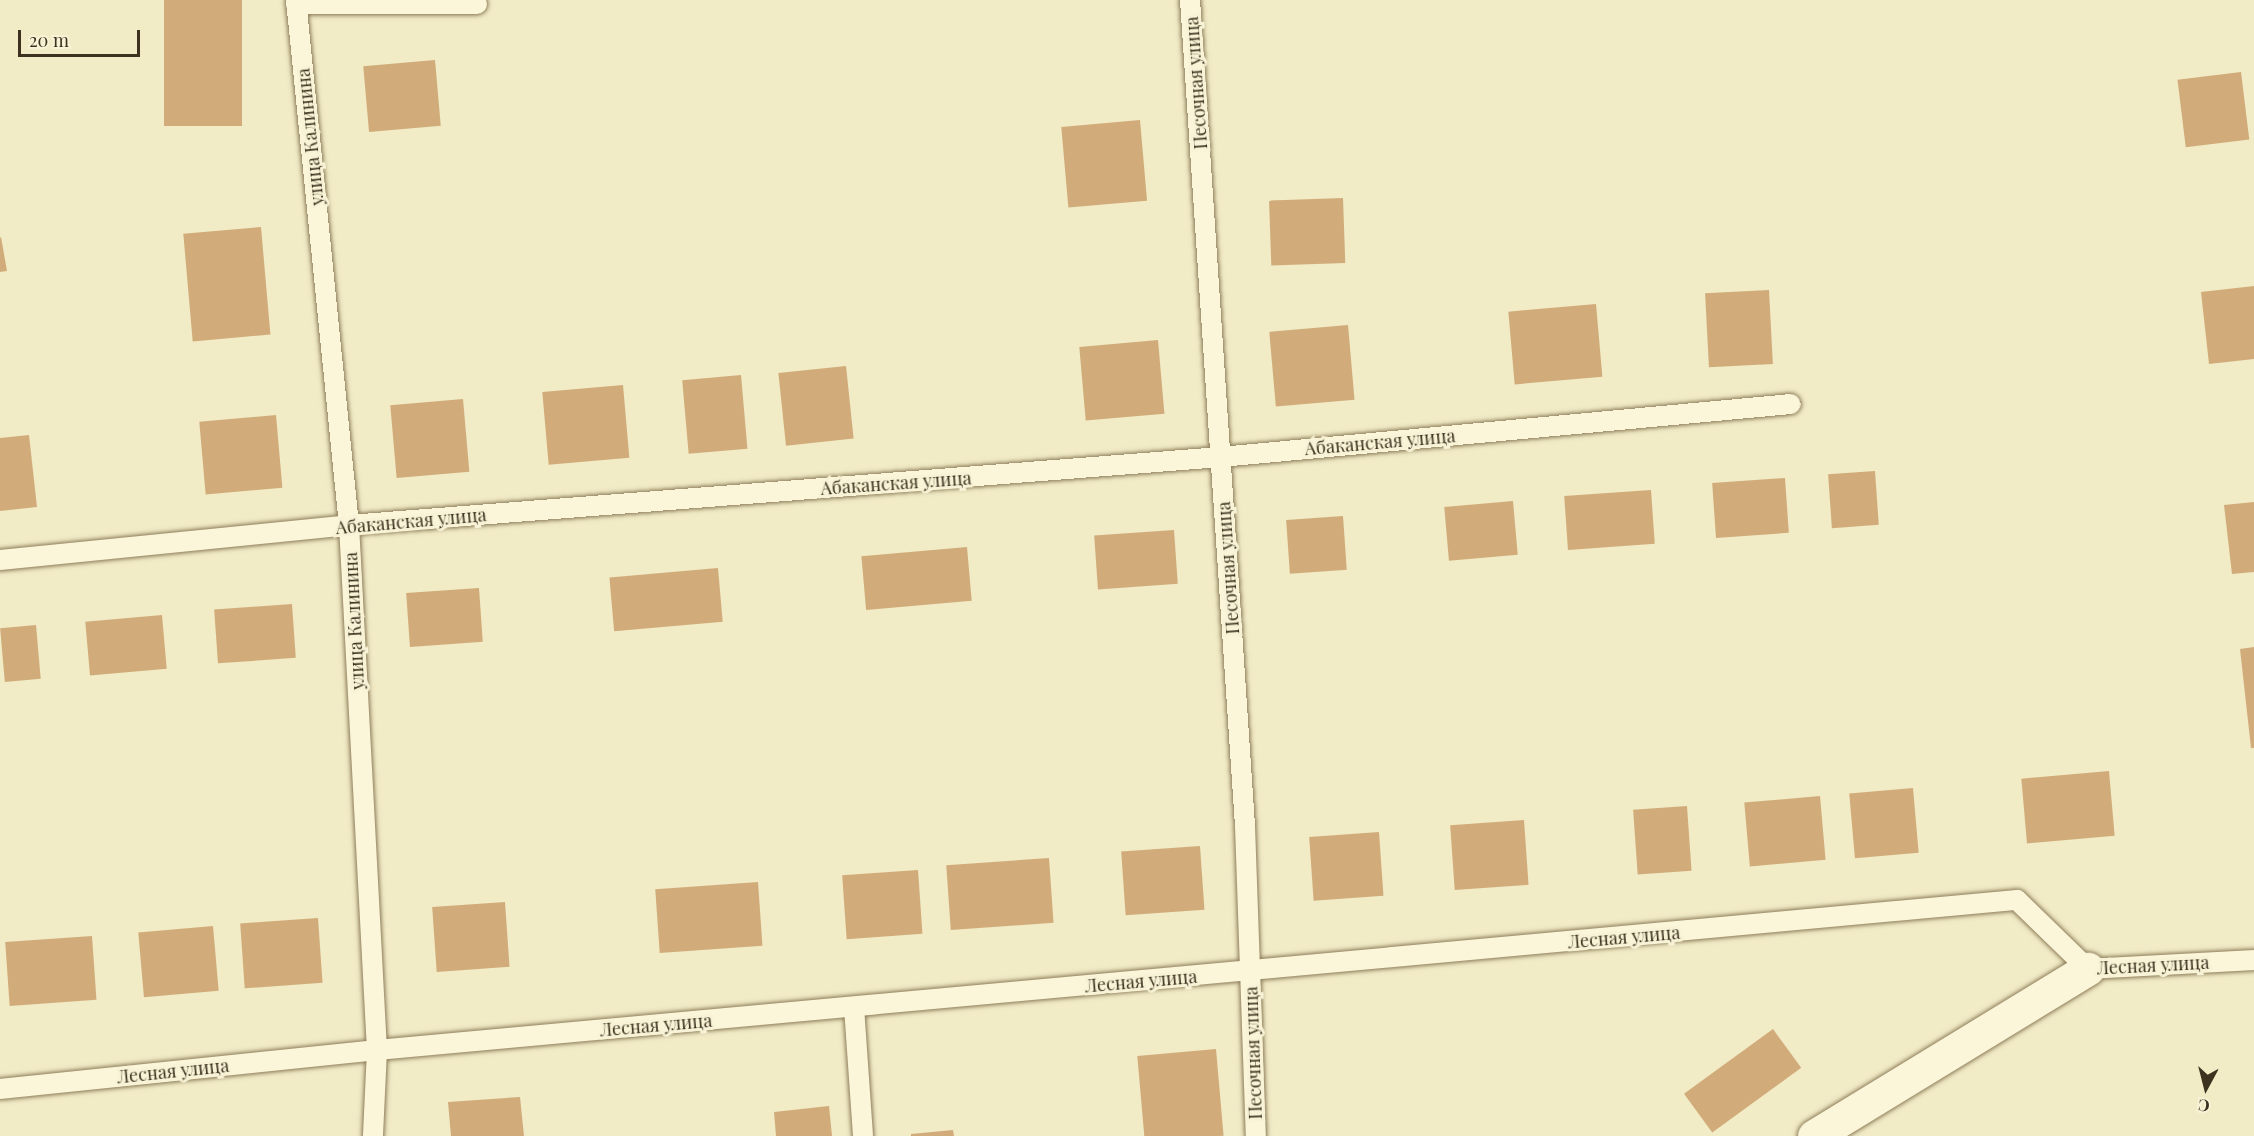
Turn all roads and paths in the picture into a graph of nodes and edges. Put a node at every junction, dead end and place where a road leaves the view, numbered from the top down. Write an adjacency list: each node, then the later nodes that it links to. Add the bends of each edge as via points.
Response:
1 (1190, 0): 5 (lane, Песочная улица)
2 (296, 2): 3 (lane); 6 (lane, улица Калинина)
3 (477, 4)
4 (1791, 404): 5 (lane, Абаканская улица)
5 (1221, 457): 6 (lane, Абаканская улица); 10 (lane, Песочная улица)
6 (349, 525): 7 (lane, Абаканская улица); 12 (lane, улица Калинина)
7 (0, 560)
8 (2254, 960): 9 (lane, Лесная улица)
9 (2088, 969): 10 (lane, Лесная улица, via 2017,900); 17 (street)
10 (1250, 971): 11 (lane, Лесная улица); 16 (lane, Песочная улица)
11 (854, 1007): 12 (lane, Лесная улица); 15 (lane)
12 (377, 1050): 13 (lane, Лесная улица); 14 (lane, улица Калинина)
13 (0, 1089)
14 (373, 1136)
15 (863, 1136)
16 (1256, 1136)
17 (1814, 1136)

